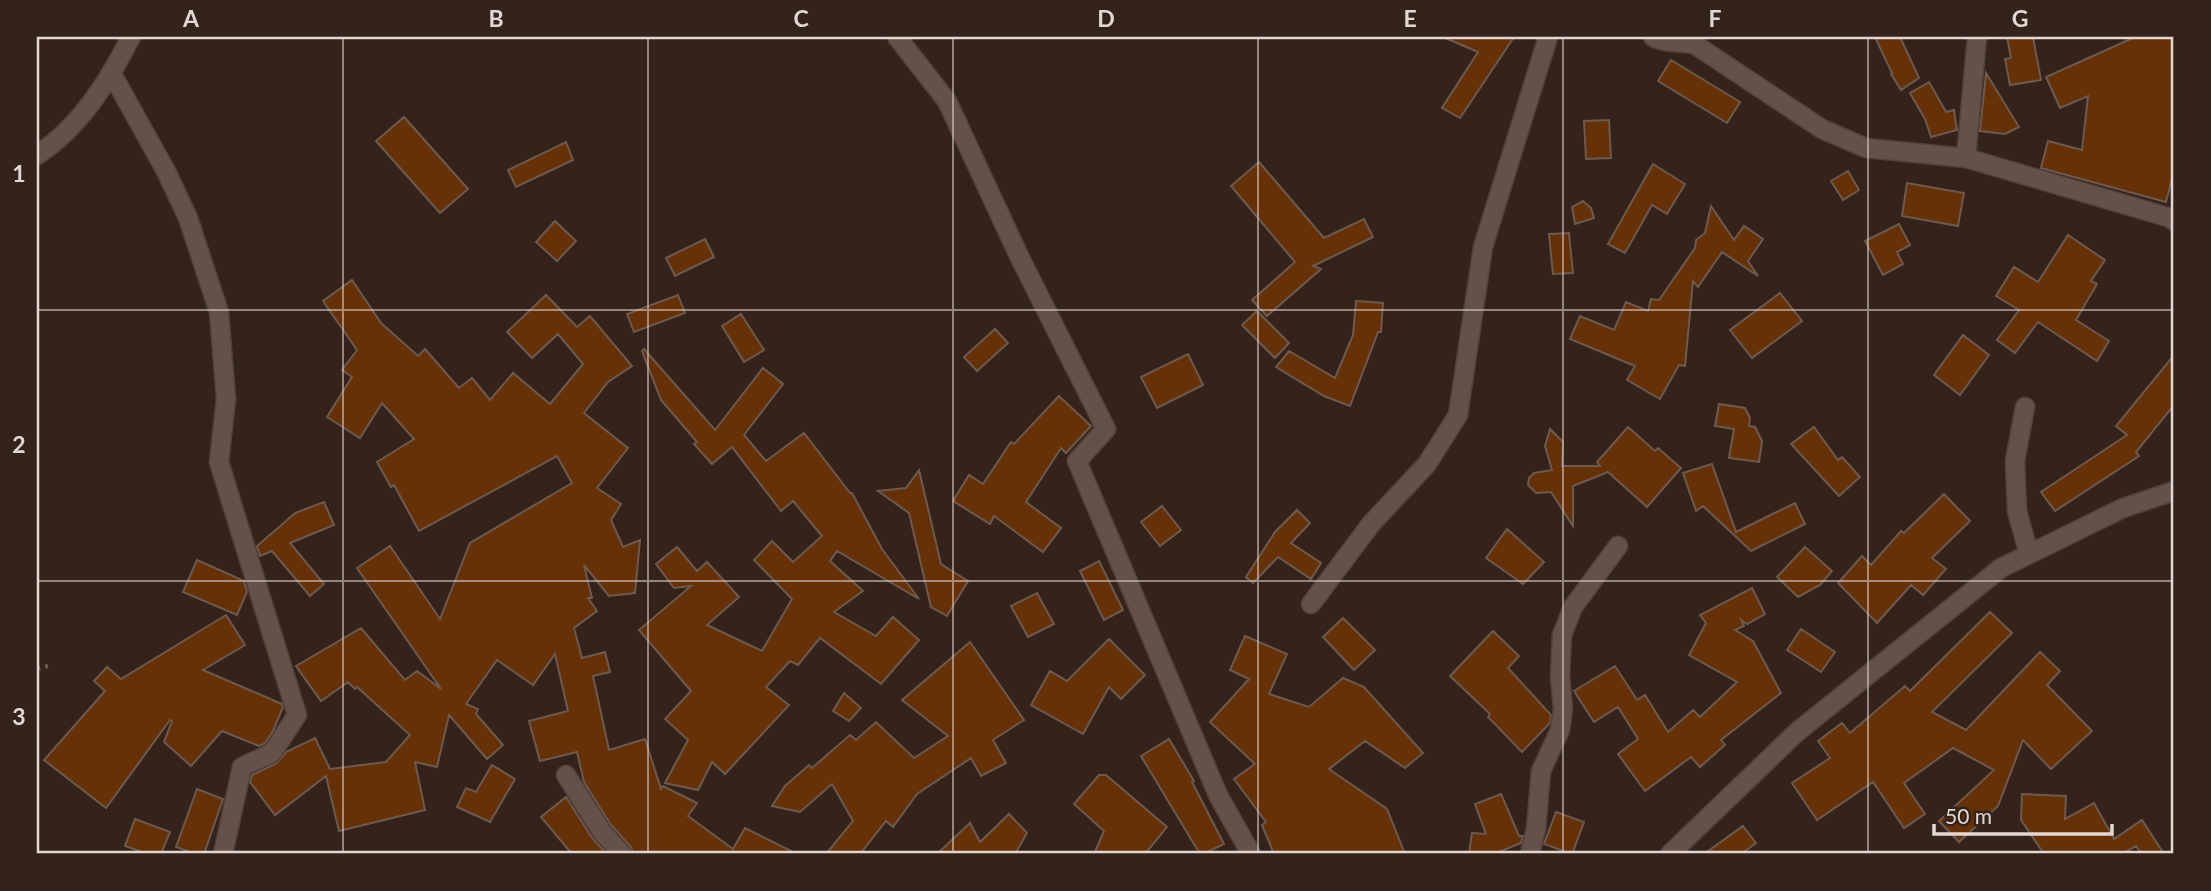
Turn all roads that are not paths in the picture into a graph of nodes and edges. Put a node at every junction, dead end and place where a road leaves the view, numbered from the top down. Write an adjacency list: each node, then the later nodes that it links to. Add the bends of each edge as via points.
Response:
1 (131, 37): 6 (street)
2 (897, 37): 18 (street, via 947,101 1106,429 1077,461 1218,794)
3 (1548, 37): 14 (street, via 1483,247 1458,415 1427,464 1371,523)
4 (1653, 37): 8 (street, via 1694,44 1822,128 1866,148)
5 (1977, 37): 8 (street)
6 (112, 74): 7 (street, via 83,113); 16 (street, via 188,218 219,312 226,399 219,462 297,715 272,753 242,767)
7 (37, 155)
8 (1966, 158): 9 (street)
9 (2174, 221)
10 (2025, 407): 13 (street, via 2015,461 2018,511)
11 (2174, 491): 13 (street, via 2123,508)
12 (1618, 546): 19 (street, via 1573,607 1562,635 1560,730 1541,771)
13 (2029, 554): 20 (street, via 2001,568 1797,732)
14 (1311, 604)
15 (566, 775): 17 (street, via 602,832)
16 (223, 854)
17 (622, 854)
18 (1251, 854)
19 (1530, 854)
20 (1670, 854)

